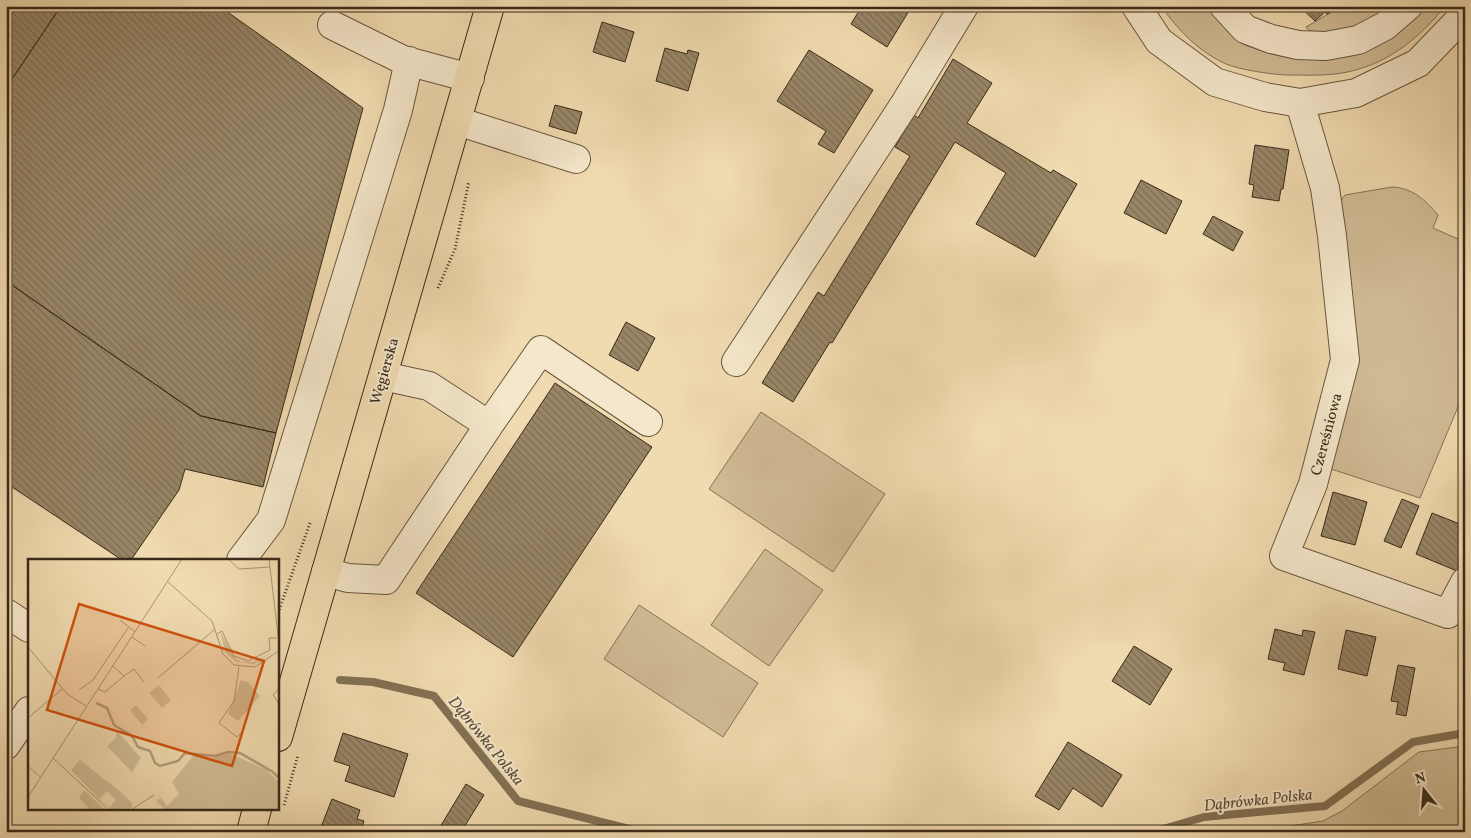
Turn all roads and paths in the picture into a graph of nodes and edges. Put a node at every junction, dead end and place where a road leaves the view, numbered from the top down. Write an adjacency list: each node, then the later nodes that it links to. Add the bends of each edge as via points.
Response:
1 (490, 6): 9 (main road, Węgierska)
2 (964, 6): 13 (street, via 904,105)
3 (1136, 6): 10 (street, via 1159,41 1215,82 1265,98)
4 (1224, 6): 5 (street, via 1245,29 1298,45 1326,46 1358,40 1385,26)
5 (1408, 6)
6 (1465, 14): 10 (street, via 1418,64 1356,93)
7 (332, 25): 8 (street)
8 (409, 61): 9 (street); 17 (street, via 398,110 271,520)
9 (470, 78): 11 (main road, Węgierska)
10 (1300, 103): 19 (street, Czereśniowa, via 1325,188 1345,360 1313,484 1284,556 1448,614)
11 (457, 121): 12 (street); 14 (main road, Węgierska)
12 (576, 159)
13 (736, 362)
14 (383, 376): 16 (street, via 429,386); 18 (main road, Węgierska)
15 (648, 422): 16 (street, via 541,350)
16 (489, 425): 18 (street, via 386,580 348,578)
17 (242, 559)
18 (326, 572): 23 (main road, Węgierska)
19 (1465, 582)
20 (6, 613): 21 (street)
21 (28, 627)
22 (28, 712): 24 (street)
23 (279, 727)
24 (6, 745)
25 (257, 810): 26 (main road)
26 (251, 832)

